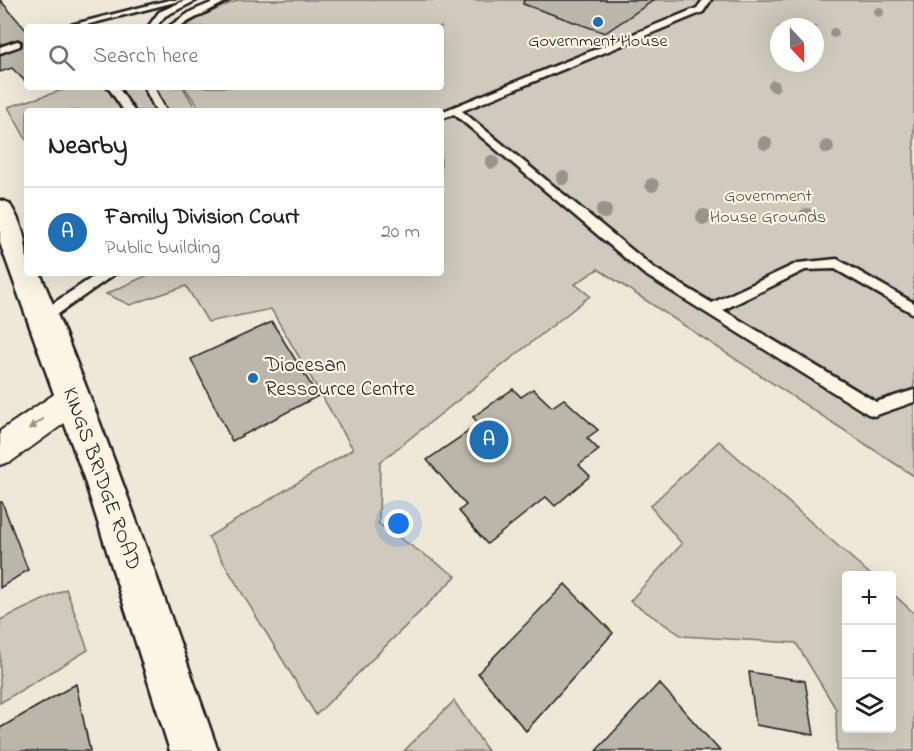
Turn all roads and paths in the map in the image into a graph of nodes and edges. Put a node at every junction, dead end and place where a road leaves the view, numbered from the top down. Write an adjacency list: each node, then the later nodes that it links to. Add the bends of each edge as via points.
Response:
1 (179, 0): 5 (lane)
2 (194, 0): 6 (lane, via 162,14)
3 (225, 0): 7 (lane)
4 (707, 0): 14 (lane, via 700,10)
5 (79, 24)
6 (154, 24)
7 (177, 24)
8 (17, 44): 9 (lane)
9 (0, 50)
10 (115, 90): 12 (lane)
11 (150, 90): 13 (lane)
12 (127, 108)
13 (160, 108)
14 (455, 110): 15 (lane); 20 (lane, via 649,271)
15 (444, 115)
16 (0, 209): 17 (main road, KINGS BRIDGE ROAD)
17 (24, 262)
18 (29, 276): 22 (main road, KINGS BRIDGE ROAD)
19 (105, 276): 22 (lane)
20 (712, 309): 21 (lane, via 803,266 837,264); 23 (lane, via 874,409)
21 (914, 309)
22 (42, 318): 24 (main road, KINGS BRIDGE ROAD)
23 (914, 396)
24 (73, 399): 25 (street, one-way to 25); 26 (main road, KINGS BRIDGE ROAD)
25 (0, 450)
26 (194, 751)

